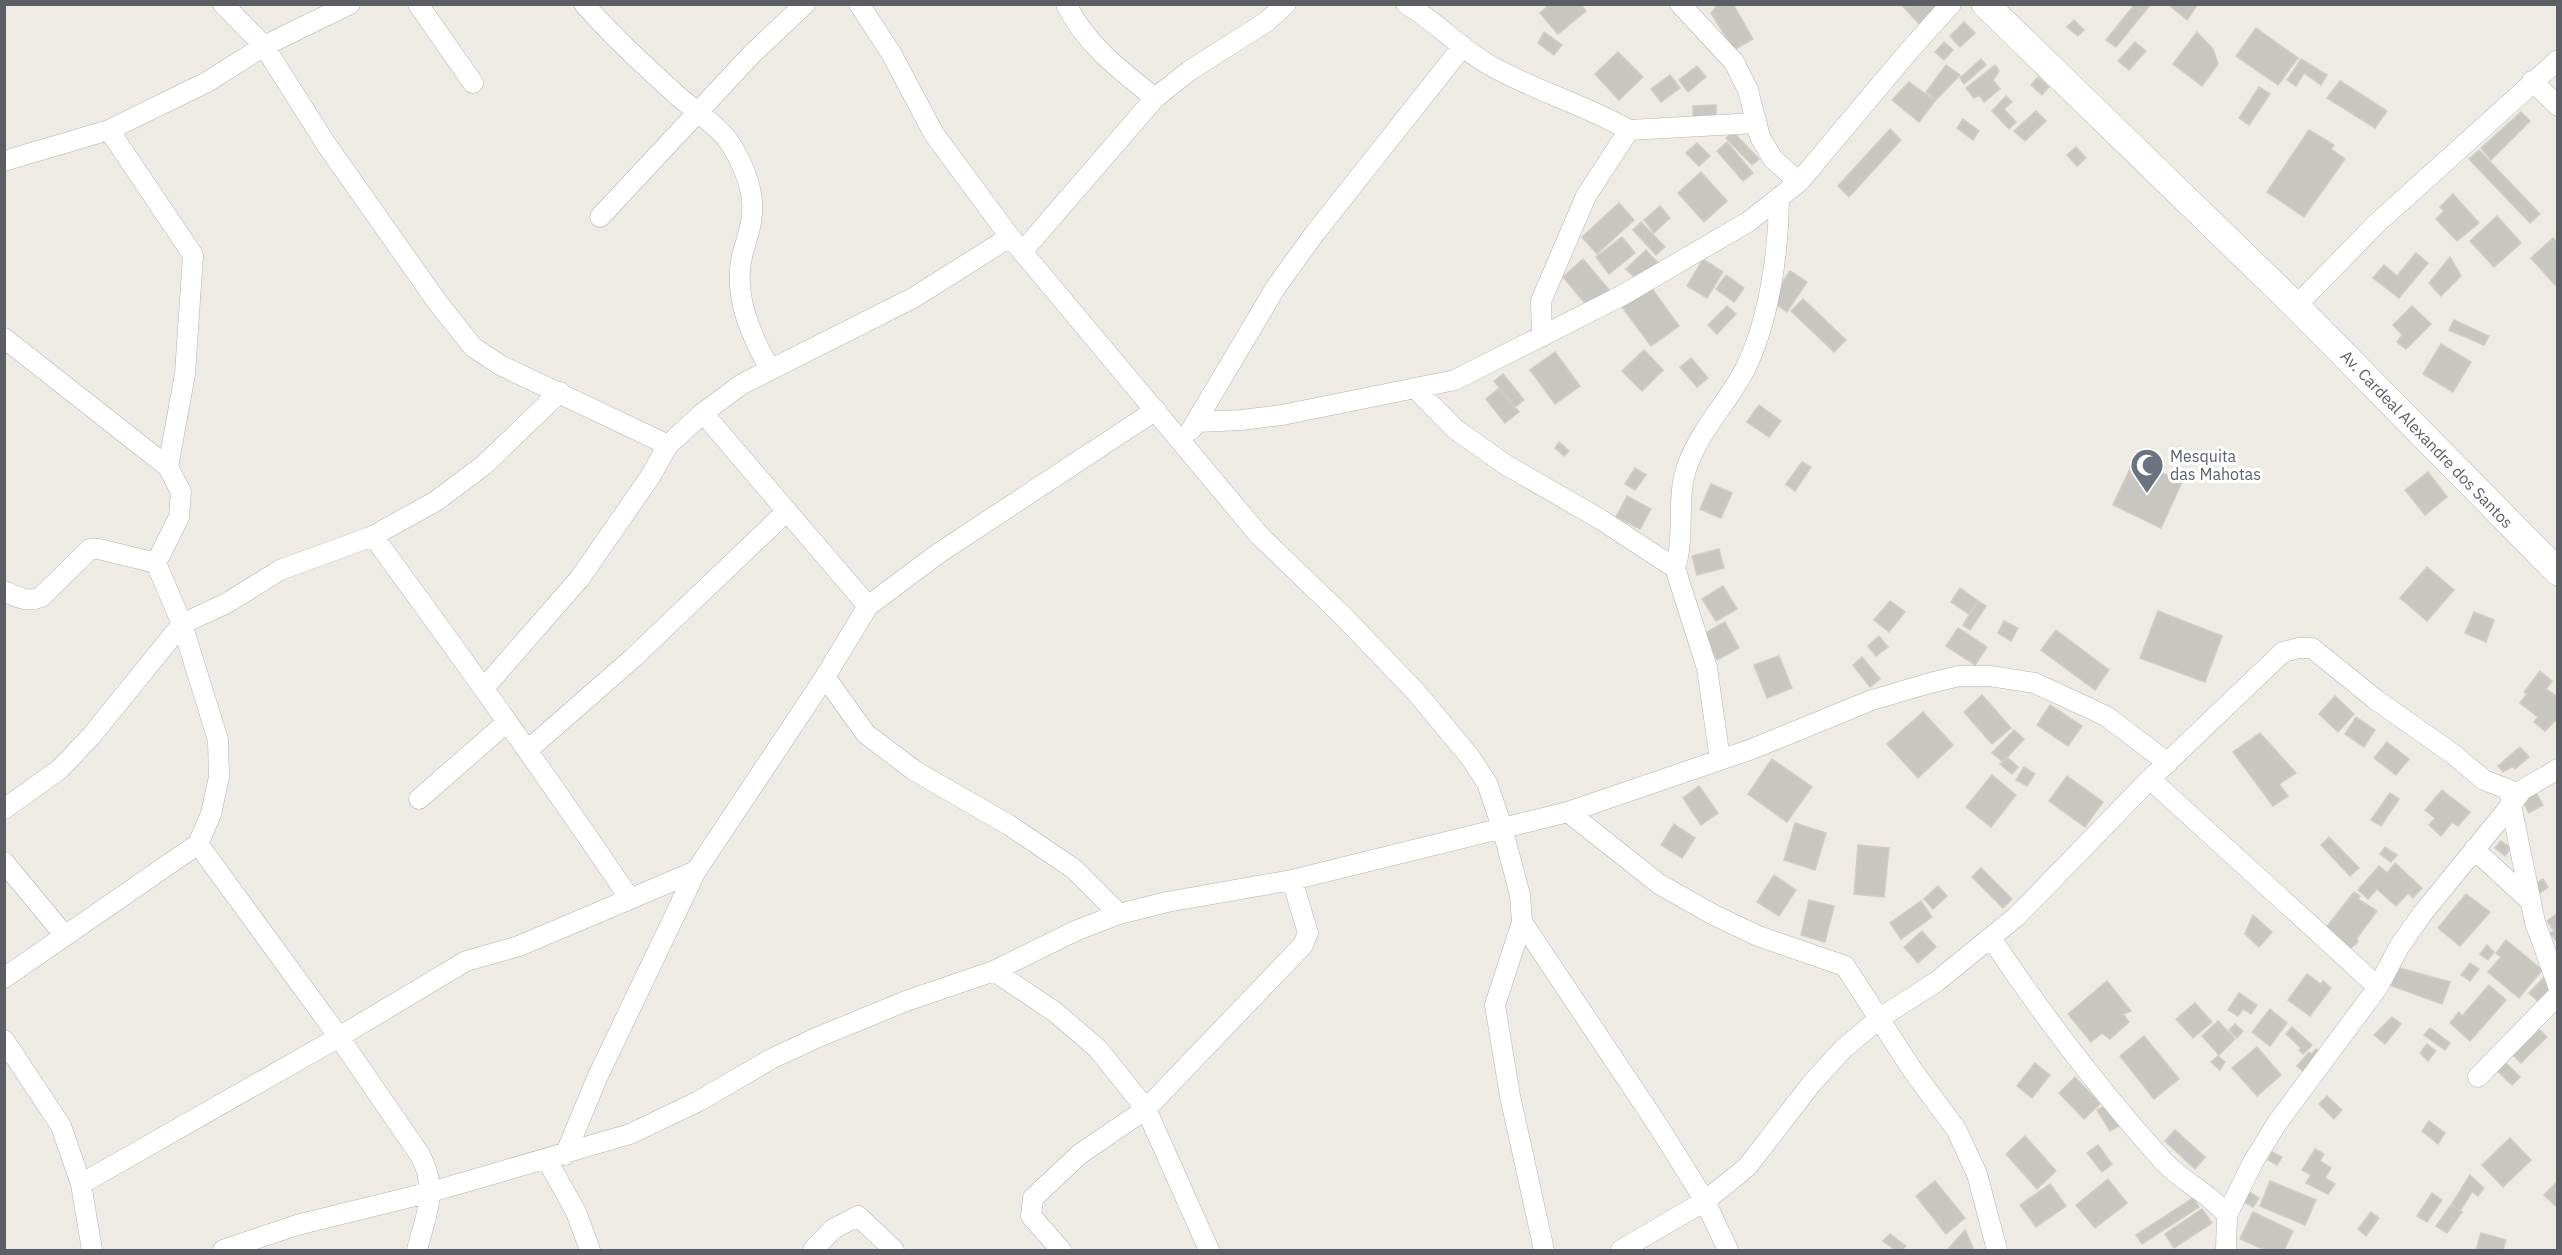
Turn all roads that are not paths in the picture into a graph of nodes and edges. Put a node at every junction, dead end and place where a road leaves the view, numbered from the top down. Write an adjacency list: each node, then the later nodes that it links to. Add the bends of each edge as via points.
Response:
1 (224, 4): 13 (street)
2 (350, 4): 13 (street)
3 (418, 4): 17 (street)
4 (584, 4): 20 (street, via 615,40)
5 (805, 4): 20 (street, via 752,54)
6 (859, 4): 28 (street, via 891,53 934,134)
7 (1066, 4): 18 (street, via 1077,26 1100,53)
8 (1286, 4): 18 (street)
9 (1406, 4): 14 (street)
10 (1680, 4): 21 (street, via 1734,62 1748,90)
11 (1952, 4): 25 (street)
12 (1985, 4): 29 (street, Av. Cardeal Alexandre dos Santos)
13 (264, 46): 22 (street, via 207,82); 34 (street, via 326,144 473,347 500,365)
14 (1462, 46): 23 (street, via 1528,86); 37 (street, via 1276,287)
15 (2558, 60): 16 (street)
16 (2532, 81): 19 (street); 29 (street, via 2376,224)
17 (473, 83)
18 (1155, 98): 28 (street)
19 (2558, 106)
20 (698, 114): 27 (street); 32 (street, via 727,139 752,195 752,228 741,276 743,312)
21 (1756, 123): 23 (street); 25 (street, via 1773,159)
22 (109, 130): 24 (street); 40 (street, via 193,255 185,374)
23 (1629, 130): 30 (street, via 1586,196 1541,301)
24 (4, 161)
25 (1799, 182): 26 (street)
26 (1779, 197): 30 (street, via 1748,222); 44 (street, via 1779,235 1762,321 1745,370 1701,436 1687,466)
27 (600, 217)
28 (1016, 245): 32 (street); 35 (street)
29 (2296, 306): 45 (street, Av. Cardeal Alexandre dos Santos)
30 (1542, 337): 33 (street, via 1455,380)
31 (4, 338): 40 (street)
32 (770, 369): 36 (street)
33 (1417, 390): 37 (street, via 1282,415); 44 (street, via 1455,429 1506,465)
34 (560, 392): 39 (street); 42 (street, via 484,465 436,501)
35 (1156, 410): 38 (street); 47 (street, via 939,553)
36 (703, 413): 39 (street); 41 (street)
37 (1197, 422): 38 (street)
38 (1182, 441): 61 (street, via 1259,535 1344,616 1416,692 1470,757 1487,783)
39 (668, 445): 50 (street, via 580,578)
40 (168, 467): 43 (street, via 181,492 179,517)
41 (787, 512): 47 (street); 52 (street, via 626,665)
42 (373, 536): 48 (street, via 280,570 227,603); 50 (street)
43 (156, 563): 46 (street, via 90,549 41,597 32,601); 48 (street)
44 (1675, 567): 53 (street, via 1707,668)
45 (2558, 572)
46 (4, 591)
47 (867, 606): 49 (street)
48 (182, 624): 59 (street, via 60,769); 62 (street, via 218,740 219,777 211,814)
49 (825, 677): 65 (street); 69 (street, via 866,734 915,771 1074,868)
50 (484, 688): 51 (street)
51 (506, 723): 52 (street); 57 (street)
52 (529, 749): 67 (street)
53 (1720, 760): 54 (street, via 1872,700 1959,676 1990,676 2035,683 2076,700 2106,716); 60 (street)
54 (2168, 763): 56 (street); 58 (street, via 2283,652 2312,648 2484,780 2510,790)
55 (2558, 768): 58 (street, via 2522,790)
56 (2150, 779): 72 (street, via 2055,879); 76 (street)
57 (419, 798)
58 (2511, 805): 63 (street); 68 (street)
59 (4, 809)
60 (1568, 812): 61 (street); 78 (street, via 1659,884 1712,914 1758,936 1845,966)
61 (1502, 827): 66 (street); 70 (street, via 1520,895)
62 (198, 844): 71 (street); 79 (street)
63 (2474, 849): 68 (street); 76 (street, via 2404,939)
64 (4, 862): 71 (street)
65 (696, 871): 67 (street); 83 (street)
66 (1292, 880): 69 (street); 82 (street, via 1307,940)
67 (630, 899): 79 (street, via 519,946 466,961)
68 (2529, 900): 75 (street, via 2546,961)
69 (1119, 914): 73 (street)
70 (1522, 922): 86 (street); 96 (street, via 1495,1005 1510,1096)
71 (65, 936): 74 (street)
72 (1991, 938): 78 (street, via 1936,982); 87 (street, via 2035,1004 2127,1120 2175,1173 2217,1203)
73 (994, 970): 82 (street, via 1055,1012 1098,1049); 83 (street, via 816,1038 630,1134)
74 (4, 978)
75 (2558, 986)
76 (2378, 987): 87 (street, via 2277,1124)
77 (2558, 995): 81 (street)
78 (1880, 1018): 86 (street, via 1844,1048 1812,1083 1747,1167); 99 (street, via 1956,1129 1977,1174)
79 (339, 1037): 84 (street); 85 (street, via 420,1155 430,1173)
80 (4, 1040): 84 (street, via 61,1126)
81 (2478, 1077)
82 (1146, 1109): 94 (street, via 1080,1154 1033,1198 1031,1216); 95 (street)
83 (556, 1157): 85 (street); 91 (street)
84 (81, 1184): 88 (street)
85 (431, 1192): 89 (street, via 297,1225); 90 (street)
86 (1705, 1201): 97 (street); 98 (street)
87 (2227, 1215): 100 (street)
88 (92, 1251)
89 (223, 1251)
90 (417, 1251)
91 (590, 1251)
92 (813, 1251): 93 (street, via 833,1229 858,1216)
93 (894, 1251)
94 (1061, 1251)
95 (1209, 1251)
96 (1544, 1251)
97 (1621, 1251)
98 (1728, 1251)
99 (1997, 1251)
100 (2226, 1251)

